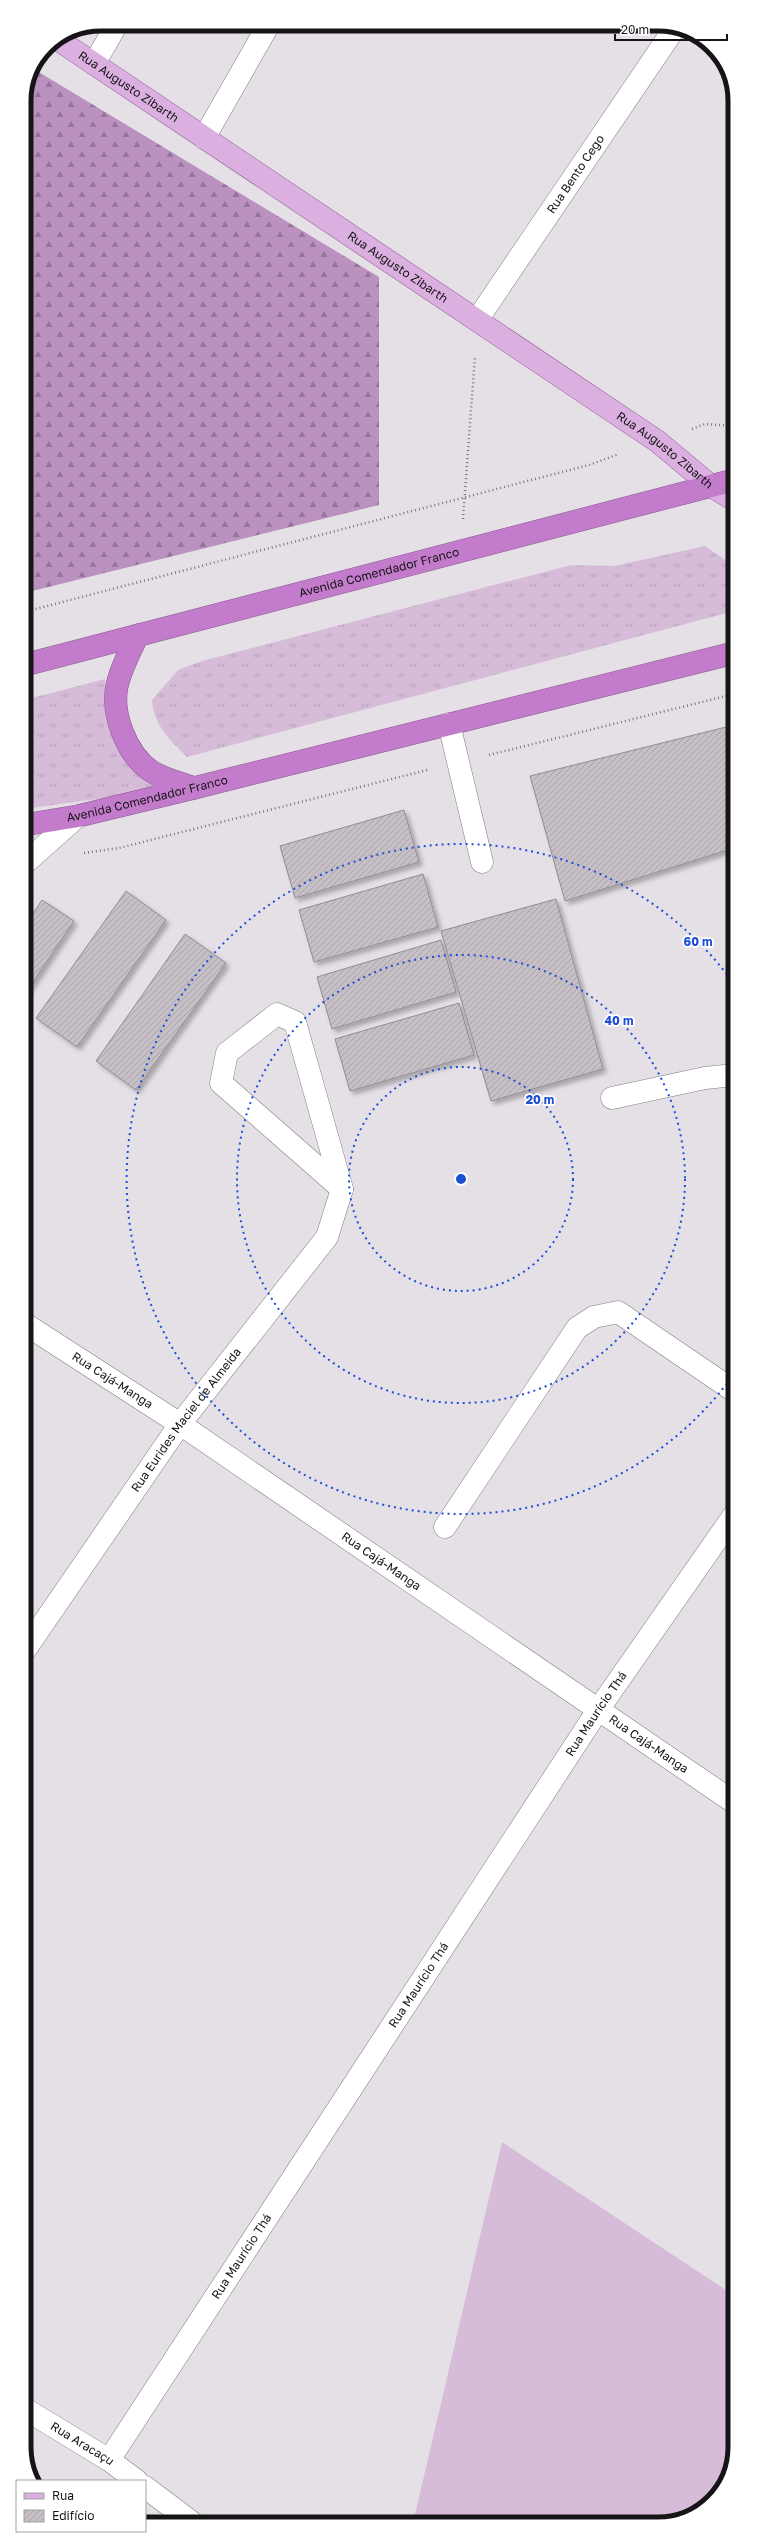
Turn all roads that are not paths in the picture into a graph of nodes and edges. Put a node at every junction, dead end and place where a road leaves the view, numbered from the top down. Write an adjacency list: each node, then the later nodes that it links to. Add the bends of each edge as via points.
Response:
1 (113, 31): 5 (street)
2 (266, 31): 6 (street)
3 (672, 32): 7 (street, Rua Bento Cego)
4 (62, 43): 5 (main road, Rua Augusto Zibarth)
5 (94, 64): 6 (main road, Rua Augusto Zibarth)
6 (204, 138): 7 (main road, Rua Augusto Zibarth)
7 (478, 320): 9 (main road, Rua Augusto Zibarth, via 657,441)
8 (728, 482): 9 (highway, Avenida Comendador Franco)
9 (711, 486): 10 (main road, Rua Augusto Zibarth); 11 (highway, Avenida Comendador Franco)
10 (728, 496)
11 (138, 635): 13 (highway, Avenida Comendador Franco); 15 (highway, via 126,659 117,687 117,718 129,747 151,771)
12 (728, 654): 14 (highway, Avenida Comendador Franco)
13 (31, 663)
14 (450, 724): 15 (highway, Avenida Comendador Franco); 19 (street)
15 (194, 788): 16 (highway, Avenida Comendador Franco)
16 (78, 816): 17 (highway, Avenida Comendador Franco); 18 (street)
17 (31, 824)
18 (31, 858)
19 (482, 862)
20 (728, 1076): 21 (street, via 705,1078)
21 (612, 1098)
22 (342, 1190): 22 (street, via 295,1022 276,1014 227,1053 221,1083); 25 (street, Rua Eurides Maciel de Almeida, via 327,1237)
23 (31, 1328): 25 (street, Rua Cajá-Manga)
24 (728, 1388): 27 (street, via 618,1312 594,1317 577,1328)
25 (180, 1424): 28 (street, Rua Eurides Maciel de Almeida); 29 (street, Rua Cajá-Manga)
26 (728, 1524): 29 (street, Rua Maurício Thá)
27 (445, 1527)
28 (31, 1641)
29 (598, 1710): 30 (street, Rua Cajá-Manga); 32 (street, Rua Maurício Thá)
30 (728, 1798)
31 (31, 2412): 32 (street, Rua Aracaçu)
32 (109, 2460): 33 (street, Rua Aracaçu)
33 (136, 2480)
34 (146, 2488): 35 (street)
35 (185, 2517)

